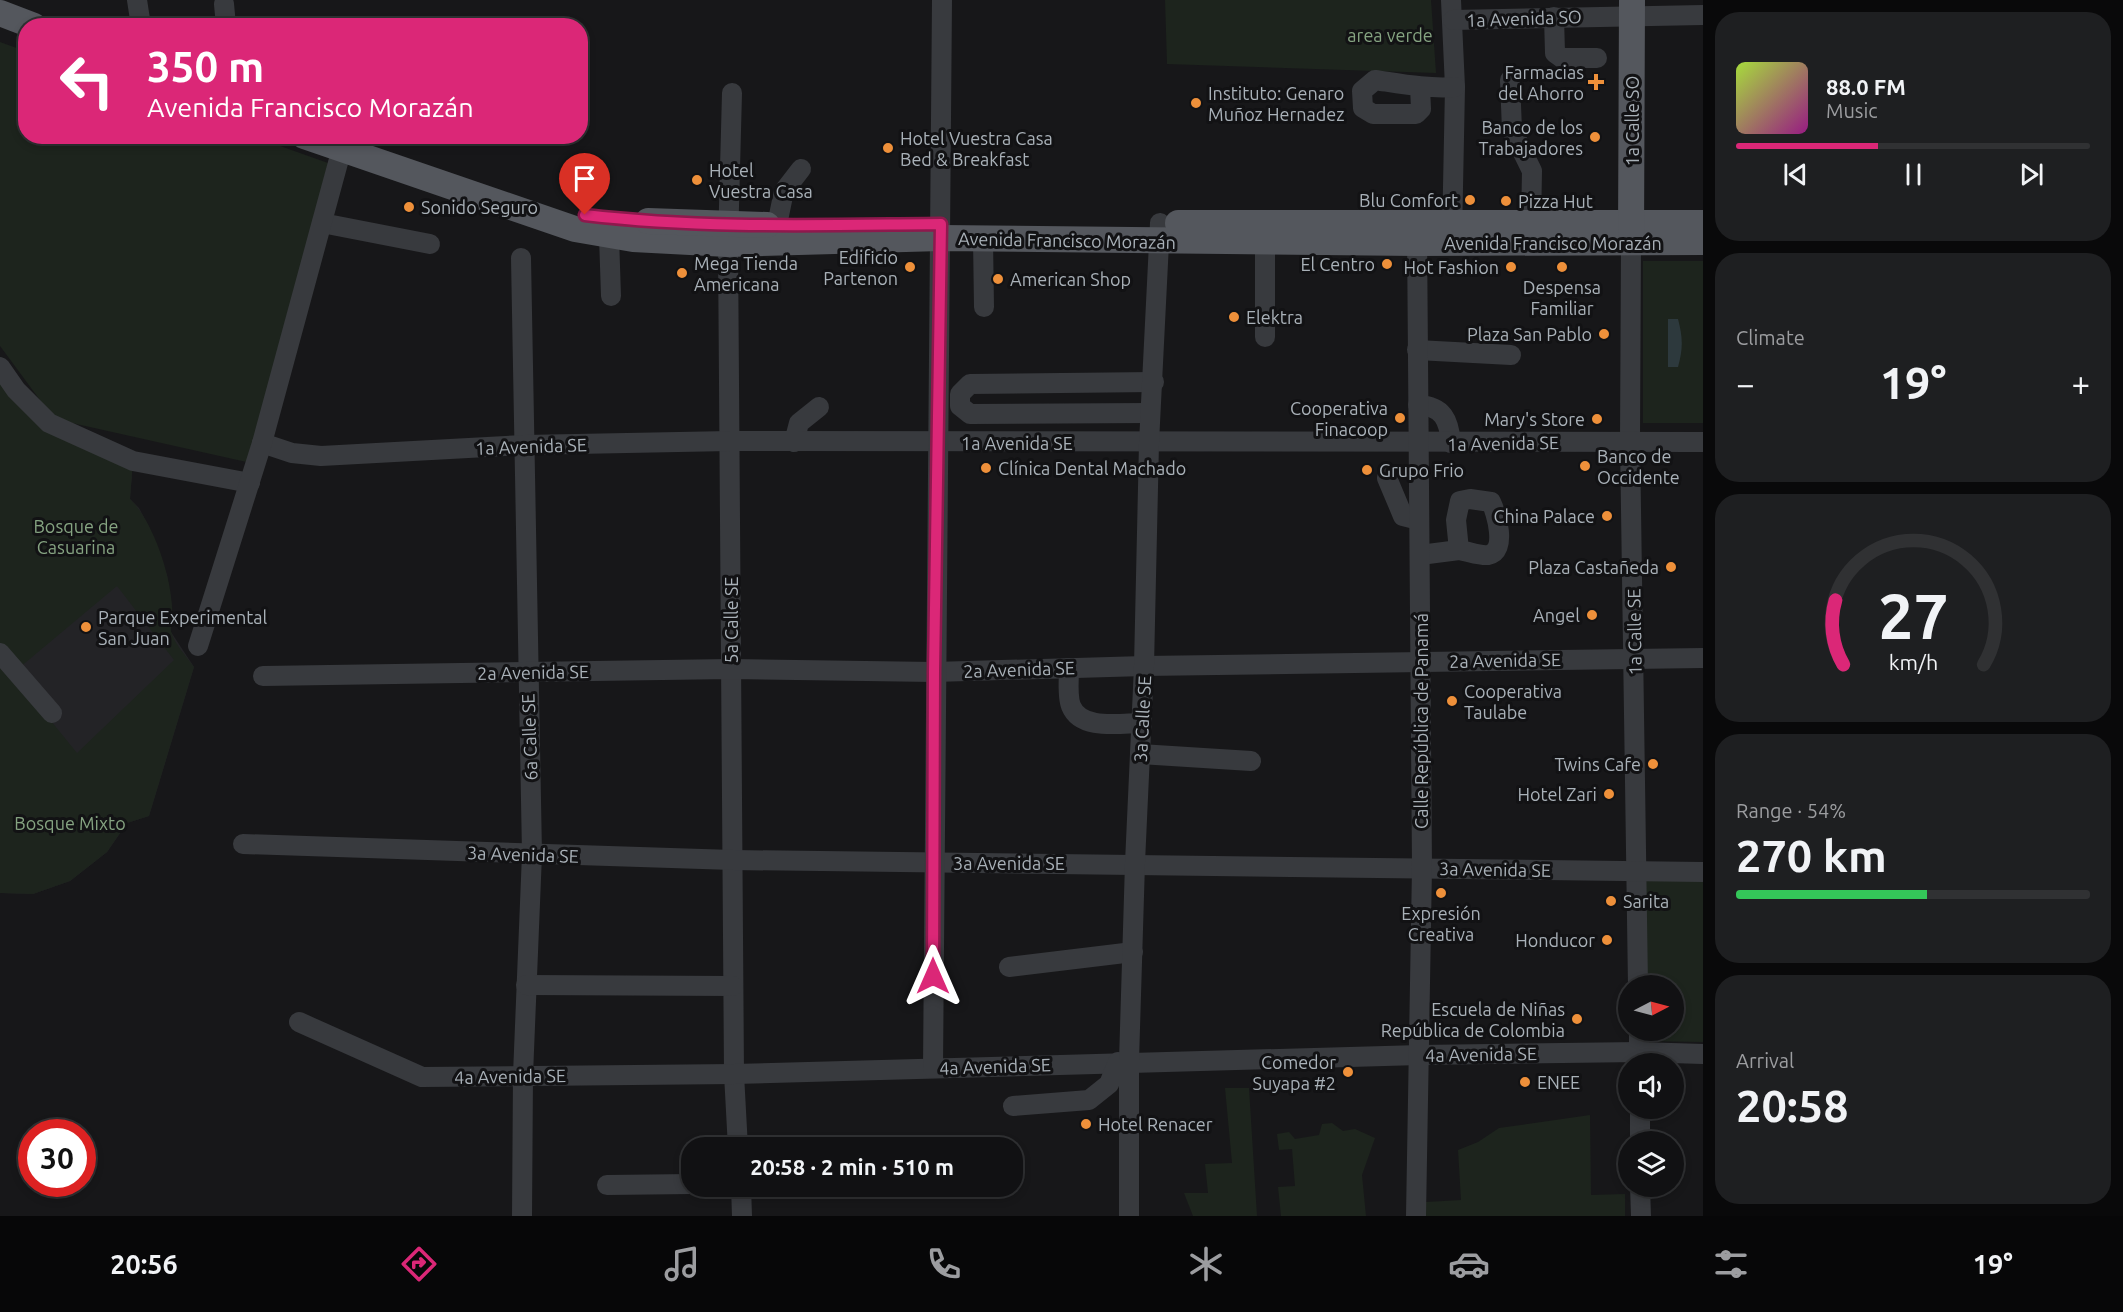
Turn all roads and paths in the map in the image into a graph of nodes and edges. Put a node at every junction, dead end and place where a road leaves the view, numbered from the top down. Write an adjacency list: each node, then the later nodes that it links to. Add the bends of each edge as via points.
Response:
1 (136, 0): 10 (street)
2 (942, 0): 28 (street)
3 (224, 4): 11 (street)
4 (1632, 7): 5 (street, 1a Avenida SO); 9 (street, 1a Avenida SO); 31 (main road, 1a Calle SO)
5 (1674, 8): 8 (street, 1a Avenida SO)
6 (1452, 10): 9 (street, 1a Avenida SO); 18 (street)
7 (0, 13): 12 (main road)
8 (1703, 15)
9 (1554, 17): 15 (street, via 1555,53 1562,58)
10 (139, 18)
11 (225, 18)
12 (18, 20)
13 (0, 27): 14 (main road)
14 (18, 33)
15 (1597, 58)
16 (1510, 80): 26 (street, via 1512,130 1532,171)
17 (1420, 87): 18 (street)
18 (1455, 87): 30 (street)
19 (732, 93): 33 (street, 5a Calle SE)
20 (342, 144): 24 (street)
21 (351, 144): 23 (main road, Avenida Francisco Morazán)
22 (801, 170): 27 (street, via 784,191)
23 (510, 201): 33 (main road, Avenida Francisco Morazán); 34 (main road, Avenida Francisco Morazán, via 574,229)
24 (321, 223): 38 (street); 54 (street)
25 (1703, 223): 31 (main road, Avenida Francisco Morazán)
26 (1531, 224): 30 (main road, Avenida Francisco Morazán); 31 (main road, Avenida Francisco Morazán)
27 (777, 225): 28 (main road, Avenida Francisco Morazán); 33 (main road, Avenida Francisco Morazán)
28 (941, 231): 29 (main road, Avenida Francisco Morazán); 33 (main road, Avenida Francisco Morazán); 35 (main road, Avenida Francisco Morazán); 55 (street)
29 (1160, 232): 32 (main road, Avenida Francisco Morazán); 35 (main road, Avenida Francisco Morazán); 36 (main road, Avenida Francisco Morazán); 46 (street, 3a Calle SE)
30 (1453, 233): 31 (main road, Avenida Francisco Morazán); 32 (main road, Avenida Francisco Morazán)
31 (1632, 233): 37 (main road, Avenida Francisco Morazán); 51 (street, 1a Calle SE)
32 (1417, 234): 36 (main road, Avenida Francisco Morazán); 43 (street, Calle República de Panamá)
33 (728, 235): 34 (main road, Avenida Francisco Morazán); 50 (street, 5a Calle SE)
34 (609, 236): 40 (street)
35 (983, 238): 41 (street)
36 (1265, 242): 42 (street)
37 (1703, 242)
38 (430, 244)
39 (521, 258): 59 (street, 6a Calle SE)
40 (611, 296)
41 (984, 307)
42 (1265, 337)
43 (1417, 351): 44 (street); 47 (street, Calle República de Panamá)
44 (1511, 355)
45 (0, 368): 61 (street, via 49,423 133,461)
46 (1154, 382): 49 (street, 3a Calle SE); 49 (street, via 970,384 960,394 960,406 970,414)
47 (1418, 405): 57 (street, via 1438,408 1446,417); 58 (street, Calle República de Panamá)
48 (819, 407): 52 (street, via 799,423)
49 (1150, 413): 56 (street, 3a Calle SE)
50 (730, 441): 52 (street, 1a Avenida SE); 59 (street, 1a Avenida SE); 72 (street, 5a Calle SE)
51 (1630, 441): 53 (street, 1a Avenida SE); 57 (street, 1a Avenida SE); 68 (street, 1a Calle SE)
52 (794, 442): 55 (street, 1a Avenida SE)
53 (1703, 442)
54 (262, 443): 59 (street, 1a Avenida SE, via 292,453 321,456); 61 (street)
55 (937, 443): 56 (street, 1a Avenida SE); 74 (street)
56 (1149, 443): 58 (street, 1a Avenida SE); 70 (street, 3a Calle SE)
57 (1451, 443): 58 (street, 1a Avenida SE)
58 (1418, 444): 62 (street, Calle República de Panamá)
59 (524, 445): 73 (street, 6a Calle SE)
60 (1387, 478): 62 (street, via 1404,516)
61 (250, 483): 65 (street)
62 (1419, 520): 64 (street, Calle República de Panamá)
63 (1459, 550): 64 (street)
64 (1420, 555): 69 (street, Calle República de Panamá)
65 (198, 646)
66 (0, 653): 76 (street)
67 (1703, 658): 68 (street, 2a Avenida SE)
68 (1634, 659): 69 (street, 2a Avenida SE); 86 (street, 1a Calle SE)
69 (1421, 661): 70 (street, 2a Avenida SE); 85 (street, Calle República de Panamá)
70 (1144, 666): 71 (street, 2a Avenida SE); 77 (street, 3a Calle SE)
71 (1068, 668): 74 (street, 2a Avenida SE); 77 (street, via 1071,706 1078,717 1099,723)
72 (731, 669): 73 (street, 2a Avenida SE); 74 (street, 2a Avenida SE); 82 (street, 5a Calle SE)
73 (527, 671): 75 (street, 2a Avenida SE); 81 (street, 6a Calle SE)
74 (934, 672): 83 (street)
75 (263, 676)
76 (52, 713)
77 (1142, 723): 78 (street, 3a Calle SE)
78 (1140, 754): 79 (street); 84 (street, 3a Calle SE)
79 (1251, 761)
80 (243, 844): 81 (street, 3a Avenida SE)
81 (532, 854): 82 (street, 3a Avenida SE); 91 (street, 6a Calle SE)
82 (733, 860): 83 (street, 3a Avenida SE); 92 (street, 5a Calle SE)
83 (933, 862): 84 (street, 3a Avenida SE); 99 (street)
84 (1135, 863): 85 (street, 3a Avenida SE); 88 (street, 3a Calle SE)
85 (1422, 867): 86 (street, 3a Avenida SE); 95 (street, Calle República de Panamá)
86 (1636, 872): 87 (street, 3a Avenida SE); 90 (street, 1a Calle SE)
87 (1703, 872)
88 (1132, 952): 89 (street); 98 (street, 3a Calle SE)
89 (1009, 967)
90 (1638, 975)
91 (526, 985): 92 (street); 101 (street, 6a Calle SE)
92 (733, 986): 100 (street, 5a Calle SE)
93 (299, 1022): 101 (street, 4a Avenida SE, via 422,1077)
94 (1703, 1054): 96 (street, 4a Avenida SE)
95 (1420, 1055): 97 (street, 4a Avenida SE); 98 (street, 4a Avenida SE); 108 (street, Calle República de Panamá)
96 (1684, 1055)
97 (1618, 1058)
98 (1124, 1062): 99 (street, 4a Avenida SE); 102 (street, via 1109,1084 1089,1100); 111 (street, 3a Calle SE)
99 (933, 1068): 100 (street, 4a Avenida SE)
100 (734, 1074): 101 (street, 4a Avenida SE); 103 (street, 5a Calle SE)
101 (523, 1075): 109 (street, 6a Calle SE)
102 (1013, 1106)
103 (737, 1137)
104 (681, 1184): 105 (street)
105 (607, 1185)
106 (741, 1197): 110 (street)
107 (1640, 1197): 112 (street)
108 (1417, 1209)
109 (522, 1216)
110 (742, 1216)
111 (1129, 1216)
112 (1641, 1216)

